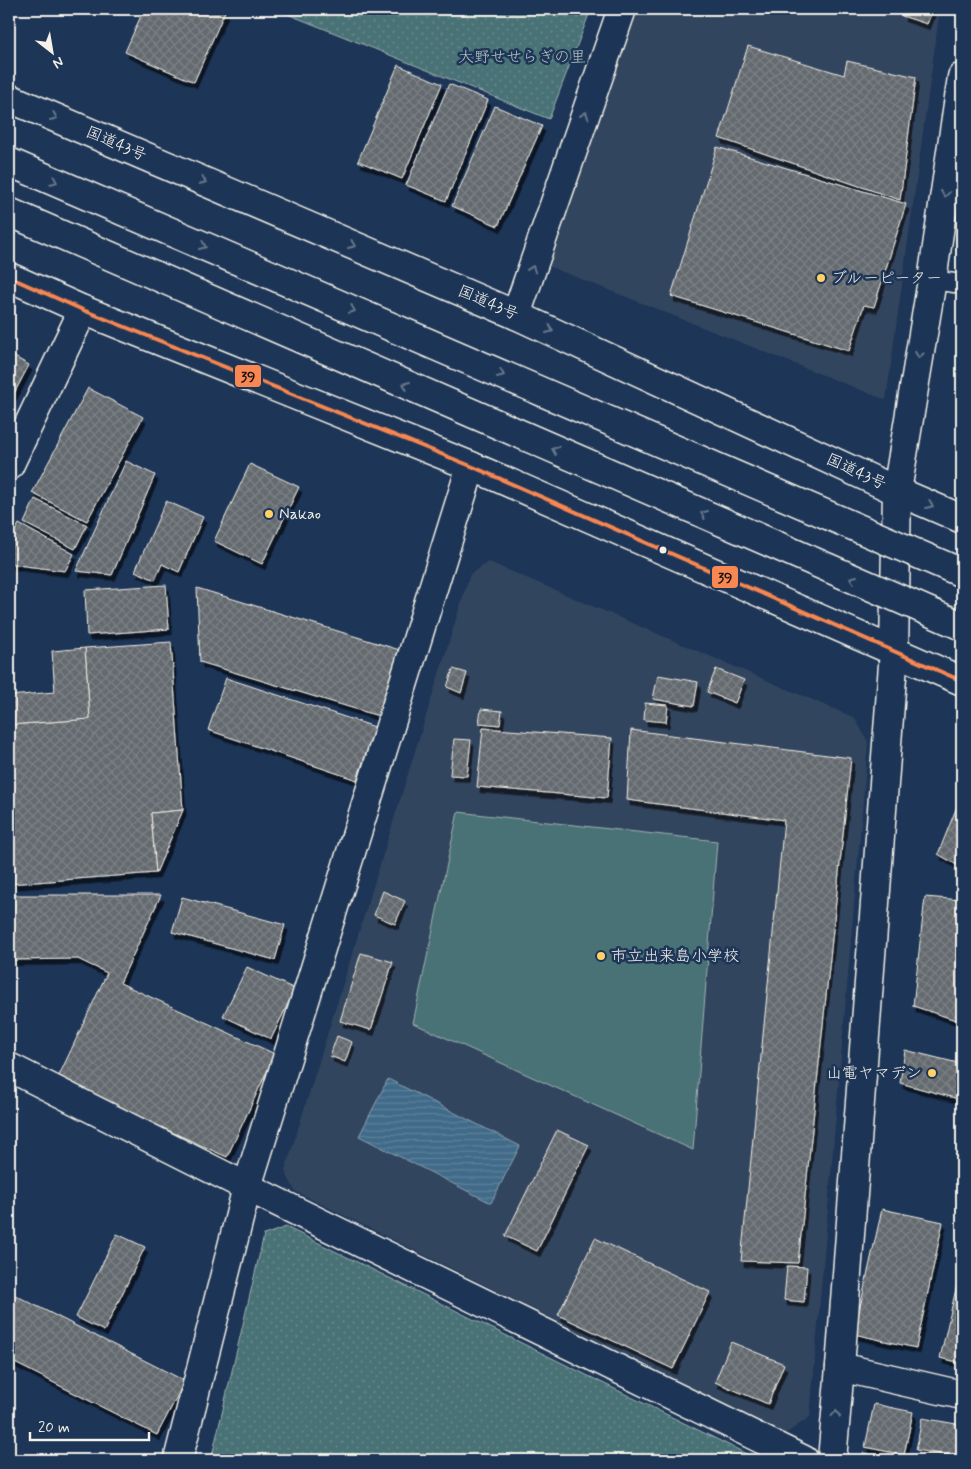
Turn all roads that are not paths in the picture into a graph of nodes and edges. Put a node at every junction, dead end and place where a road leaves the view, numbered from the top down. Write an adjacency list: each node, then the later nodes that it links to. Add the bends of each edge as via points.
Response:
1 (622, 9): 10 (main road, one-way to 1)
2 (962, 77): 7 (main road, one-way to 7)
3 (9, 98): 10 (main road, 国道43号, one-way to 10)
4 (9, 162): 15 (main road, one-way to 15, bridge)
5 (9, 212): 16 (main road, one-way to 5, bridge)
6 (9, 277): 9 (main road)
7 (932, 280): 8 (lane); 13 (main road, one-way to 13)
8 (962, 284)
9 (83, 310): 11 (main road); 12 (main road)
10 (516, 315): 13 (main road, 国道43号, one-way to 13)
11 (9, 466)
12 (471, 466): 17 (main road); 20 (main road)
13 (897, 491): 14 (main road, 国道43号, one-way to 14); 17 (main road)
14 (962, 519)
15 (962, 573)
16 (962, 626)
17 (894, 651): 18 (main road); 21 (main road)
18 (962, 681)
19 (9, 1067): 20 (main road)
20 (247, 1187): 23 (main road); 24 (main road)
21 (840, 1367): 22 (main road); 25 (main road, one-way to 21)
22 (962, 1395)
23 (178, 1460)
24 (804, 1460)
25 (832, 1460)

